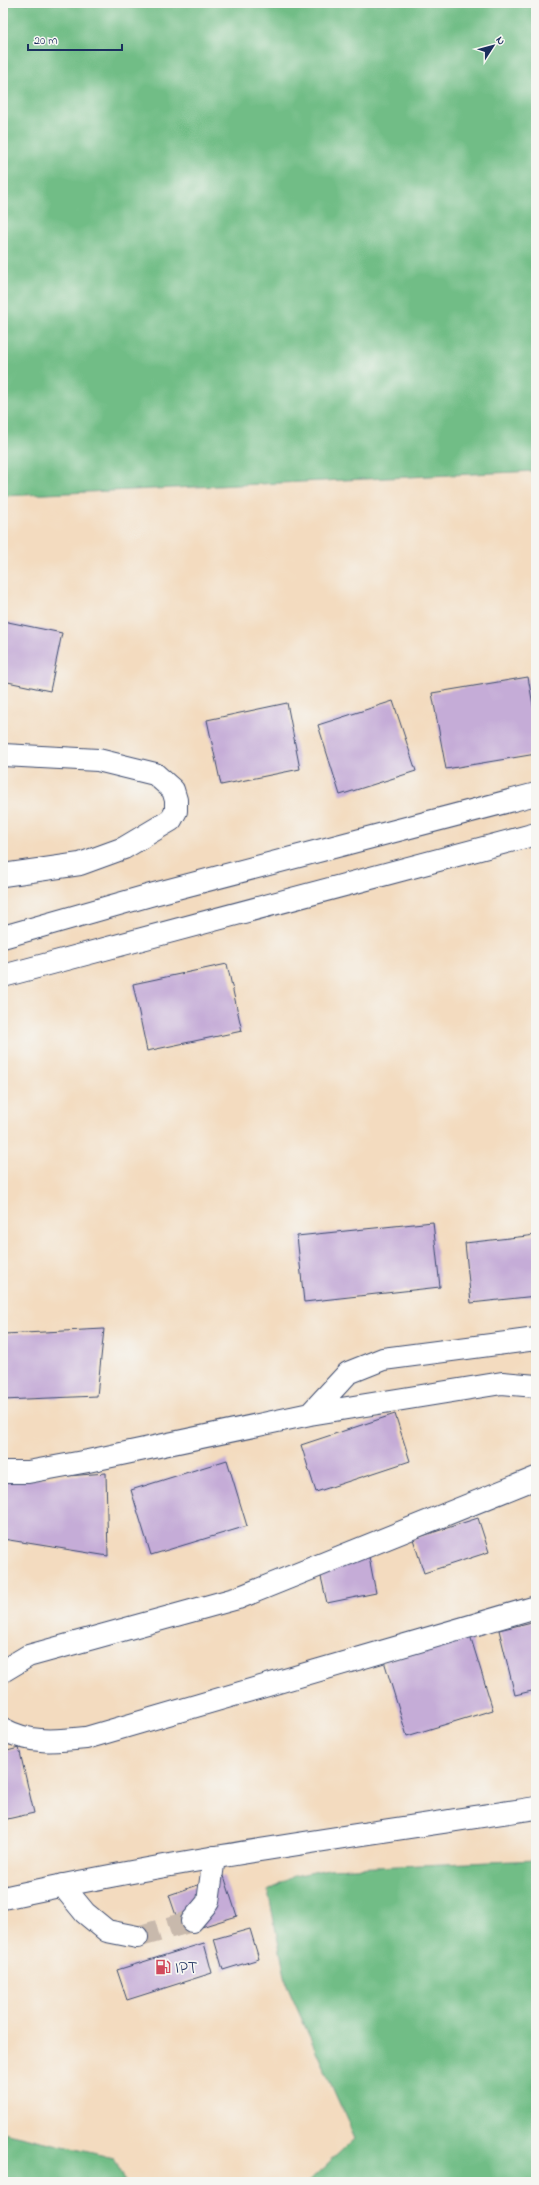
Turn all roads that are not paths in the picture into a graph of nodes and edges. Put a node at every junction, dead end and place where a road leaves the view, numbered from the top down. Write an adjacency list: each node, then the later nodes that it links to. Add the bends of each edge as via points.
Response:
1 (3, 755): 4 (street, via 98,760 155,774 173,790 176,800 176,811 170,820 124,848 80,864)
2 (536, 794): 5 (street, via 154,894)
3 (536, 834): 6 (street)
4 (3, 875)
5 (3, 937)
6 (3, 976)
7 (536, 1339): 9 (street, via 383,1358 348,1373)
8 (536, 1386): 9 (street, via 502,1383)
9 (310, 1414): 10 (street, via 88,1461 28,1472)
10 (3, 1472)
11 (536, 1478): 13 (street, via 238,1598 28,1656)
12 (536, 1607): 14 (street, via 86,1738 46,1742 14,1735)
13 (3, 1671)
14 (3, 1729)
15 (536, 1808): 16 (street)
16 (214, 1857): 17 (street); 19 (street, via 208,1902)
17 (62, 1885): 18 (street); 20 (street, via 85,1913 107,1930)
18 (3, 1898)
19 (192, 1921)
20 (137, 1937)

